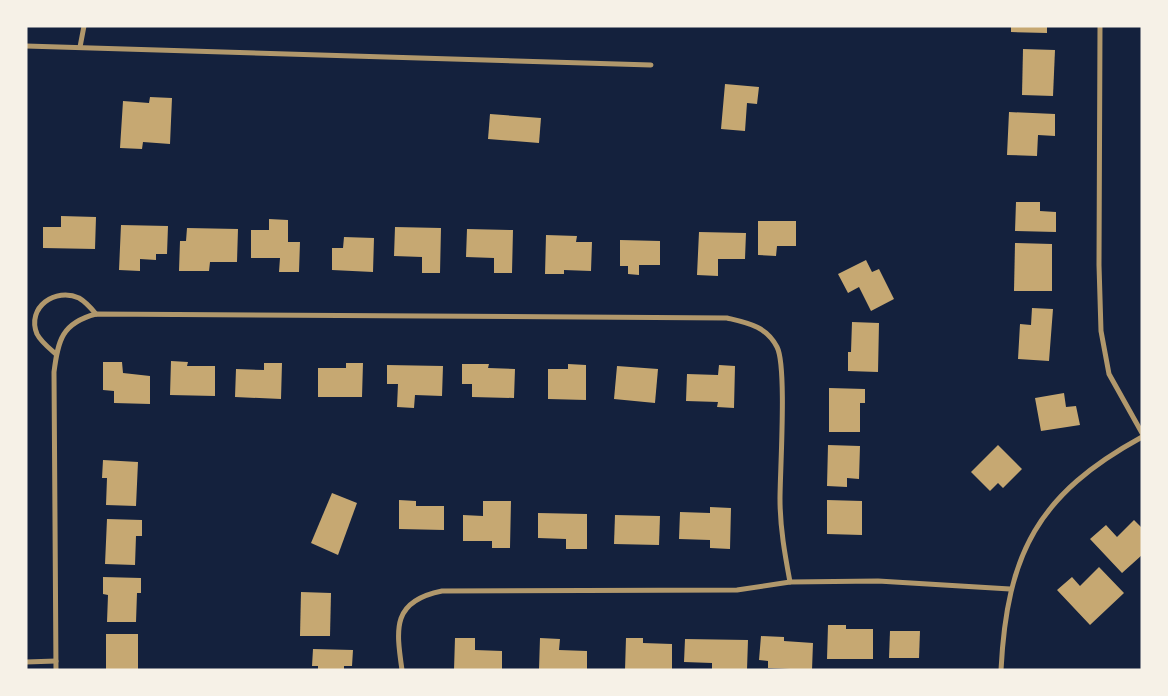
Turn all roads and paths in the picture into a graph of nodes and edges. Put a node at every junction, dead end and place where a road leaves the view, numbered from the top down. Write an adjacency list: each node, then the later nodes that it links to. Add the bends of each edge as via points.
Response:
1 (84, 26): 4 (street)
2 (1100, 26): 8 (street, via 1101,331 1109,374)
3 (26, 46): 4 (street)
4 (80, 47): 5 (street)
5 (651, 65)
6 (96, 314): 7 (street, via 66,329); 7 (street, via 80,299 66,295 52,297 41,305 36,315 36,328 42,342); 10 (street, via 727,318 754,324 768,334 781,358 780,500)
7 (56, 354): 12 (street)
8 (1142, 433)
9 (1142, 437): 11 (street, via 1089,470 1059,497 1026,545)
10 (790, 582): 11 (street, via 878,581); 15 (street, via 737,590 442,591 426,594 410,605 400,618 398,638)
11 (1010, 589): 16 (street, via 1003,627)
12 (56, 661): 13 (street); 14 (street)
13 (26, 662)
14 (56, 670)
15 (402, 670)
16 (1001, 670)

